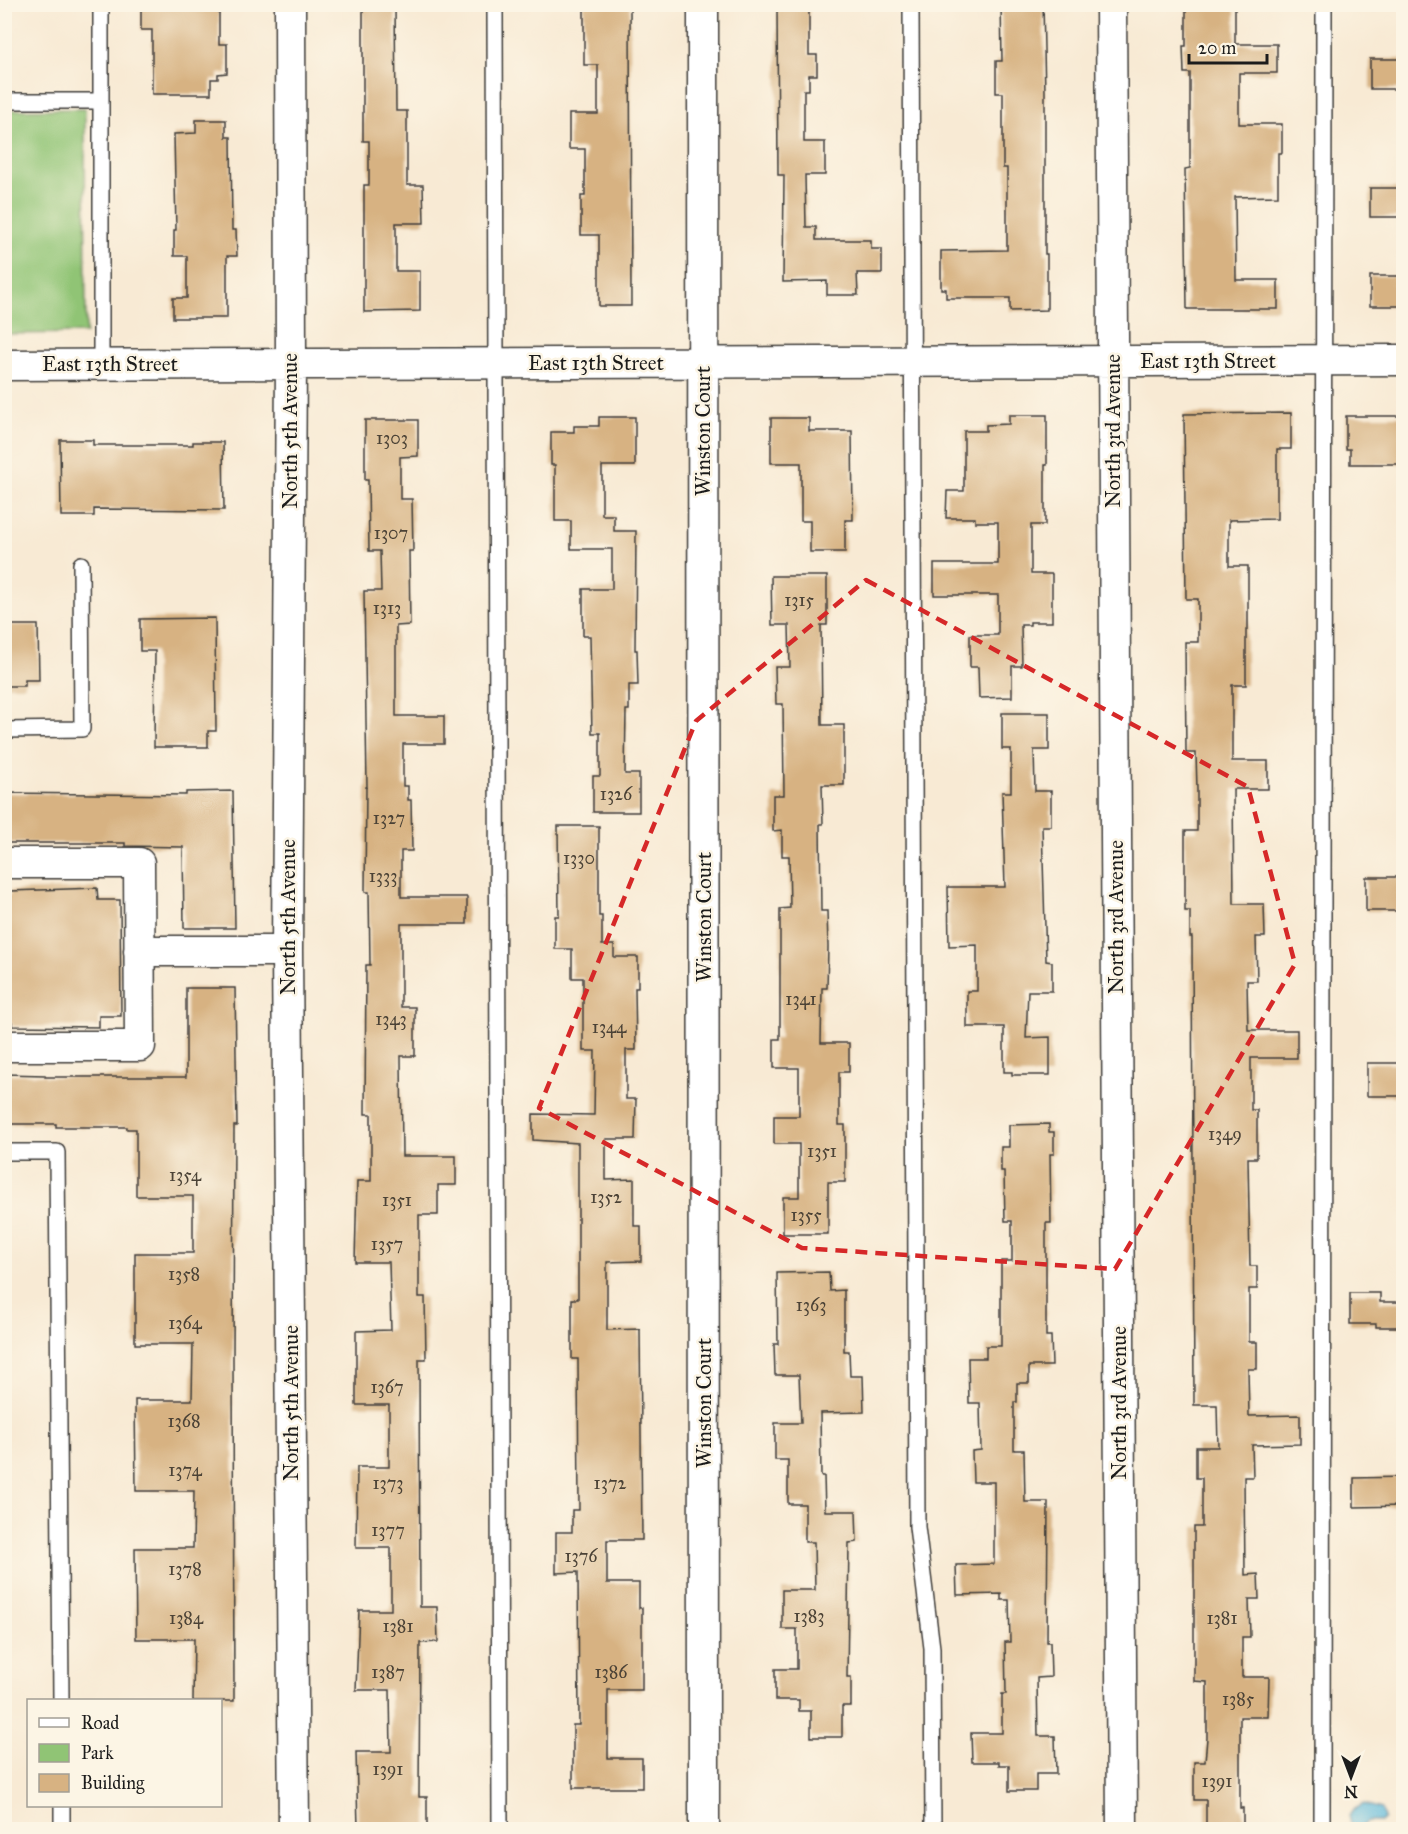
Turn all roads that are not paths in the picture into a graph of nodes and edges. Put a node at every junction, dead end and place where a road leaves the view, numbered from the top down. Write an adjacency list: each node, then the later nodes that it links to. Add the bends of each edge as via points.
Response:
1 (101, 4): 8 (lane)
2 (290, 4): 13 (street, North 5th Avenue)
3 (495, 4): 14 (lane)
4 (703, 4): 15 (street, Winston Court)
5 (911, 4): 16 (lane)
6 (1111, 4): 11 (street, North 3rd Avenue)
7 (1324, 4): 12 (lane)
8 (101, 100): 9 (lane); 17 (lane)
9 (4, 101)
10 (1404, 360): 12 (street, East 13th Street)
11 (1113, 361): 12 (street, East 13th Street); 16 (street, East 13th Street); 33 (street, North 3rd Avenue)
12 (1324, 361): 34 (lane)
13 (291, 363): 14 (street, East 13th Street); 17 (street, East 13th Street); 23 (street, North 5th Avenue)
14 (497, 363): 15 (street, East 13th Street); 30 (lane)
15 (703, 363): 16 (street, East 13th Street); 31 (street, Winston Court)
16 (912, 363): 32 (lane, via 917,1527 932,1648)
17 (101, 364): 18 (street, East 13th Street)
18 (4, 365)
19 (81, 564): 20 (lane, via 82,729)
20 (4, 730)
21 (4, 863): 22 (street, via 139,863)
22 (139, 951): 23 (street); 24 (street, via 140,1046)
23 (287, 951): 29 (street, North 5th Avenue)
24 (4, 1046)
25 (4, 1152): 26 (lane, via 57,1152)
26 (61, 1699)
27 (62, 1807): 28 (lane)
28 (62, 1830)
29 (294, 1830)
30 (500, 1830)
31 (704, 1830)
32 (933, 1830)
33 (1122, 1830)
34 (1322, 1830)

